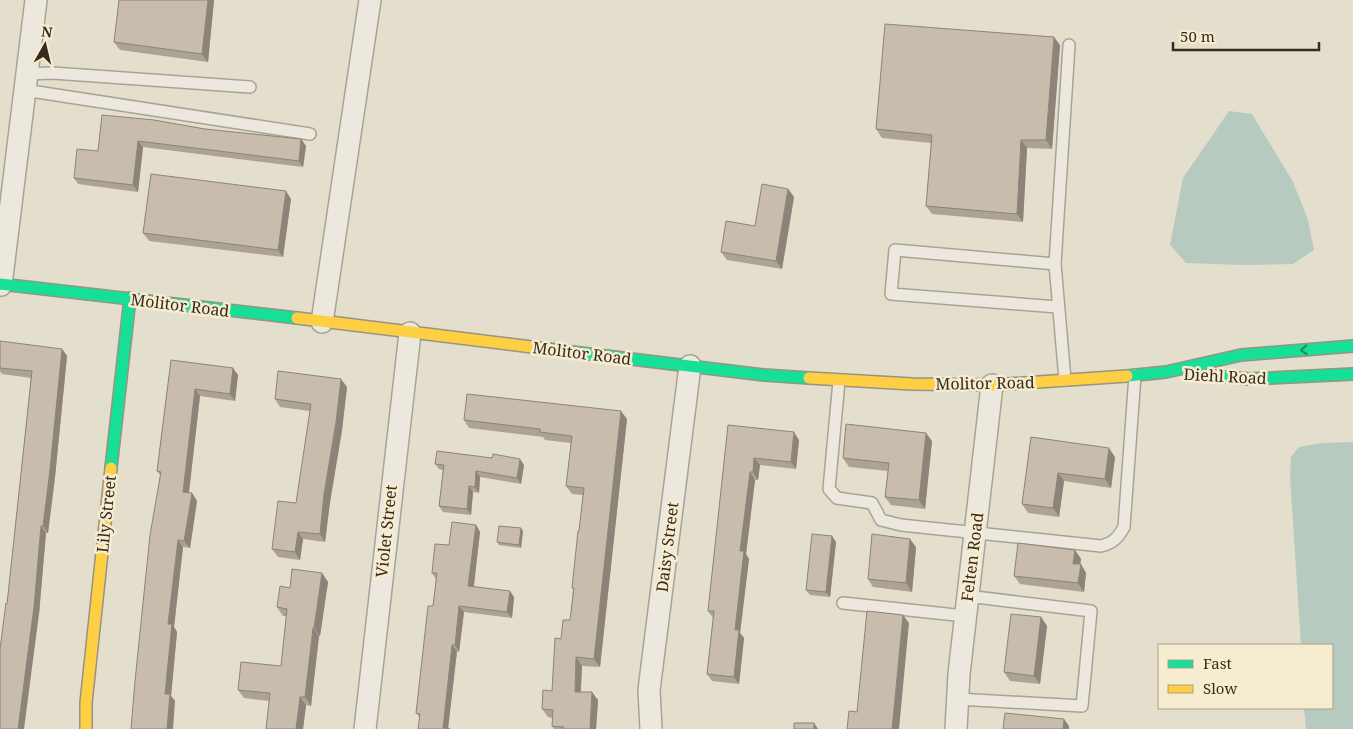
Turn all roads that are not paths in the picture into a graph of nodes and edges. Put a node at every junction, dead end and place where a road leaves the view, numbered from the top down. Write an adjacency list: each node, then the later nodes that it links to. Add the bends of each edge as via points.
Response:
1 (36, 0): 4 (street)
2 (370, 0): 11 (street)
3 (1069, 45): 7 (lane)
4 (25, 82): 5 (lane, via 53,73); 6 (lane); 8 (street)
5 (250, 86)
6 (310, 134)
7 (1054, 264): 10 (lane); 10 (lane, via 895,250 891,294)
8 (0, 285): 9 (street, Molitor Road)
9 (130, 298): 11 (street, Molitor Road); 26 (street, Lily Street, via 86,703)
10 (1058, 307): 20 (lane)
11 (322, 322): 12 (street, Molitor Road)
12 (410, 333): 15 (street, Molitor Road); 27 (street, Violet Street)
13 (1353, 335): 14 (lane)
14 (1350, 347): 16 (street, Diehl Road, one-way to 16, via 1241,355)
15 (690, 366): 19 (street, Molitor Road); 28 (street, Daisy Street, via 649,690)
16 (1166, 372): 17 (street, Diehl Road, via 1249,379); 18 (street, Molitor Road)
17 (1353, 374)
18 (1135, 375): 20 (street, Molitor Road); 22 (lane, via 1124,527 1119,536 1102,546)
19 (838, 381): 21 (street, Molitor Road); 22 (lane, via 829,490 837,498 872,503 880,520)
20 (1065, 381): 21 (street, Molitor Road)
21 (992, 385): 22 (street, Felten Road)
22 (975, 533): 24 (street, Felten Road)
23 (843, 603): 24 (lane)
24 (966, 606): 25 (street, Felten Road); 25 (lane, via 1091,611 1082,706)
25 (957, 700): 29 (street, Felten Road)
26 (86, 729)
27 (365, 729)
28 (651, 729)
29 (956, 729)

